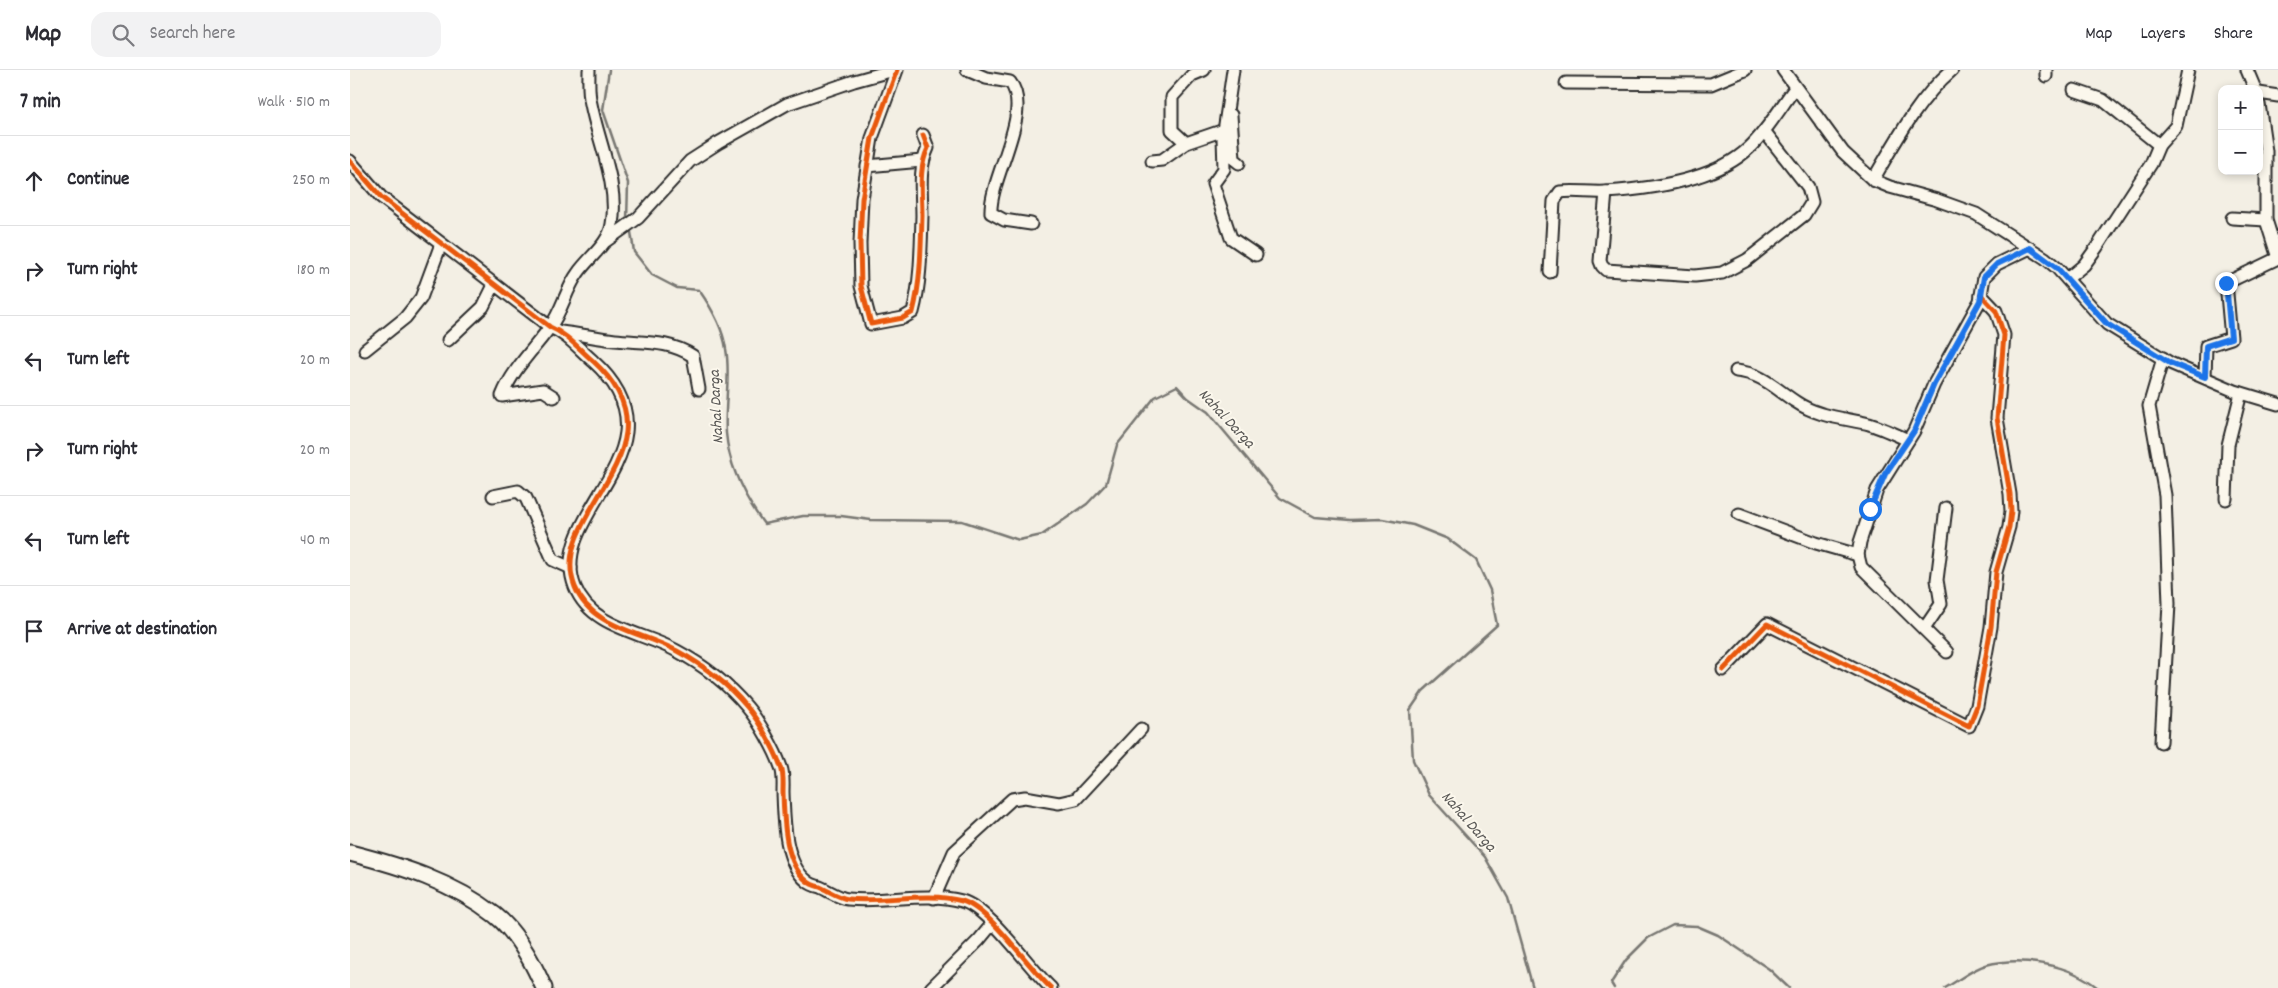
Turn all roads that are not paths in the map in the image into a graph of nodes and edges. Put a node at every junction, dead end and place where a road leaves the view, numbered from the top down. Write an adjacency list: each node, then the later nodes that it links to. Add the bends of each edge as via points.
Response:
1 (589, 70): 33 (street, via 590,103 606,159 613,204 612,224)
2 (896, 70): 27 (street, via 872,138); 33 (street, via 787,104 718,143 690,161 638,218)
3 (967, 70): 32 (street, via 986,78 1010,82 1015,88 1018,97 1009,147 990,202 991,213 1004,220)
4 (1204, 70): 21 (street, via 1192,75 1172,98 1172,130)
5 (1745, 70): 11 (street, via 1711,84)
6 (1783, 70): 13 (street)
7 (1952, 70): 28 (street, via 1920,106)
8 (2188, 70): 22 (street, via 2176,126)
9 (2247, 70): 12 (street)
10 (1232, 75): 17 (street); 26 (street, via 1235,90 1232,144 1234,159)
11 (1566, 83)
12 (2253, 85)
13 (1795, 88): 19 (street); 28 (street, via 1843,152)
14 (2074, 90): 22 (street, via 2104,100)
15 (2263, 94): 16 (street)
16 (2278, 96)
17 (1224, 130): 21 (street); 36 (street, via 1224,169 1213,184 1231,238)
18 (2263, 130): 31 (street)
19 (1764, 131): 29 (street, via 1748,150 1718,170 1682,180); 29 (street, via 1808,187 1812,202 1804,215 1747,260 1722,273 1695,276 1606,270 1600,261)
20 (924, 135): 24 (street, via 928,148)
21 (1186, 143): 25 (street, via 1162,160)
22 (2159, 146): 39 (street, via 2151,164 2097,248)
23 (350, 161): 34 (street, via 382,197)
24 (922, 161): 27 (street); 27 (street, via 921,230 917,297 913,312 903,318 871,324 861,286 862,199)
25 (1152, 161)
26 (1239, 163)
27 (867, 166)
28 (1873, 180): 35 (street, via 1976,214)
29 (1606, 192): 38 (street, via 1566,191 1555,196)
30 (2232, 218): 31 (street)
31 (2266, 220): 37 (street)
32 (1031, 224)
33 (606, 242): 42 (street, via 576,275)
34 (441, 244): 40 (street); 44 (street, via 422,298 405,318)
35 (2030, 248): 39 (street, via 2052,263); 41 (street, via 1989,270 1981,283)
36 (1256, 255)
37 (2278, 258): 47 (street, via 2226,283 2231,338 2206,346)
38 (1550, 272)
39 (2067, 279): 45 (street, via 2107,324)
40 (494, 286): 42 (street); 43 (street, via 483,308)
41 (1981, 295): 52 (street); 61 (street, via 1996,311 2004,335 1997,418 2010,511 2009,527 1996,572 1991,627 1977,706 1969,726 1767,624)
42 (556, 329): 48 (street, via 613,340 679,347 693,356); 50 (street, via 532,349 502,396 543,390); 58 (street, via 606,373 618,389 626,420 621,454 580,529 572,550)
43 (448, 340)
44 (365, 350)
45 (2162, 358): 47 (street); 63 (street, via 2149,406 2165,495 2169,604)
46 (1736, 371): 52 (street, via 1761,378 1810,410 1870,425)
47 (2205, 377): 49 (street)
48 (699, 389)
49 (2241, 393): 51 (street); 54 (street, via 2228,445)
50 (554, 397)
51 (2278, 404)
52 (1908, 440): 57 (street, via 1877,490)
53 (493, 496): 58 (street, via 518,491 526,498 553,560)
54 (2226, 498)
55 (1946, 508): 59 (street, via 1937,580 1941,604)
56 (1739, 514): 57 (street)
57 (1858, 555): 59 (street, via 1861,567)
58 (572, 568): 65 (street, via 577,592 594,614 675,650 712,672 754,715 782,769 790,857 806,881 846,899)
59 (1924, 629): 60 (street)
60 (1947, 652)
61 (1723, 670)
62 (1141, 729): 65 (street, via 1076,799 1059,803 1012,798 954,852)
63 (2161, 742)
64 (350, 853): 68 (main road, via 421,874 455,890 496,916 521,945)
65 (934, 898): 66 (street, via 964,901)
66 (993, 923): 67 (street); 69 (street)
67 (1049, 987)
68 (544, 988)
69 (931, 988)

